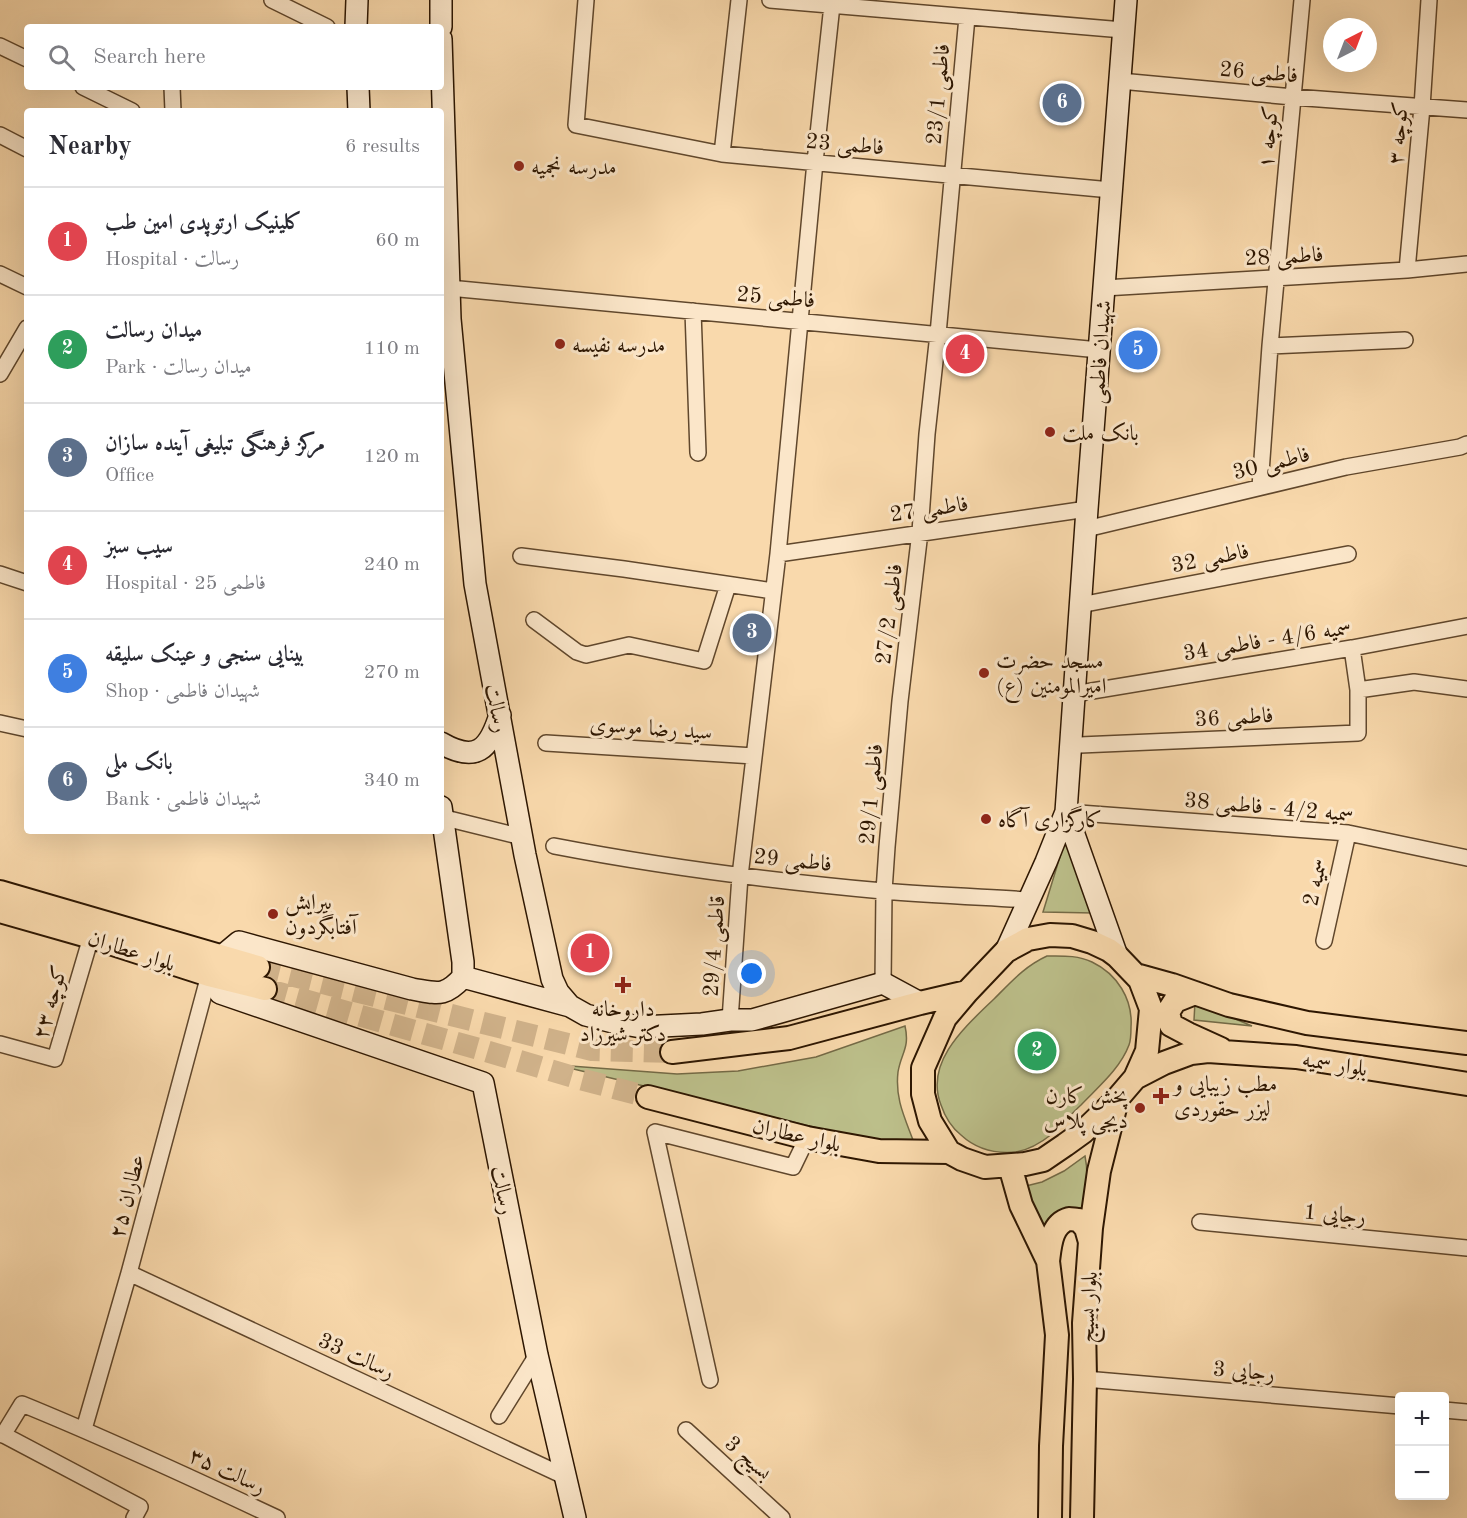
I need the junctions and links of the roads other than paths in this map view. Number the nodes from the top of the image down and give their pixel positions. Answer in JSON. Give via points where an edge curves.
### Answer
{"nodes":[{"id":1,"x":272,"y":0,"type":"edge"},
{"id":2,"x":357,"y":0,"type":"edge"},
{"id":3,"x":441,"y":0,"type":"edge"},
{"id":4,"x":586,"y":0,"type":"edge"},
{"id":5,"x":738,"y":0,"type":"edge"},
{"id":6,"x":770,"y":0,"type":"edge"},
{"id":7,"x":1125,"y":0,"type":"edge"},
{"id":8,"x":1302,"y":0,"type":"edge"},
{"id":9,"x":1429,"y":0,"type":"edge"},
{"id":10,"x":832,"y":5,"type":"junction"},
{"id":11,"x":966,"y":17,"type":"junction"},
{"id":12,"x":321,"y":24,"type":"edge"},
{"id":13,"x":356,"y":24,"type":"edge"},
{"id":14,"x":441,"y":24,"type":"edge"},
{"id":15,"x":1123,"y":30,"type":"junction"},
{"id":16,"x":0,"y":46,"type":"edge"},
{"id":17,"x":24,"y":58,"type":"edge"},
{"id":18,"x":1119,"y":81,"type":"junction"},
{"id":19,"x":89,"y":90,"type":"edge"},
{"id":20,"x":172,"y":90,"type":"edge"},
{"id":21,"x":358,"y":90,"type":"edge"},
{"id":22,"x":443,"y":90,"type":"edge"},
{"id":23,"x":1293,"y":97,"type":"junction"},
{"id":24,"x":1422,"y":107,"type":"junction"},
{"id":25,"x":126,"y":108,"type":"edge"},
{"id":26,"x":173,"y":108,"type":"edge"},
{"id":27,"x":359,"y":108,"type":"edge"},
{"id":28,"x":443,"y":108,"type":"edge"},
{"id":29,"x":1467,"y":110,"type":"edge"},
{"id":30,"x":444,"y":132,"type":"edge"},
{"id":31,"x":0,"y":135,"type":"edge"},
{"id":32,"x":24,"y":147,"type":"edge"},
{"id":33,"x":722,"y":154,"type":"junction"},
{"id":34,"x":814,"y":162,"type":"junction"},
{"id":35,"x":951,"y":175,"type":"junction"},
{"id":36,"x":1111,"y":190,"type":"junction"},
{"id":37,"x":1467,"y":264,"type":"edge"},
{"id":38,"x":1407,"y":270,"type":"junction"},
{"id":39,"x":0,"y":274,"type":"edge"},
{"id":40,"x":1276,"y":278,"type":"junction"},
{"id":41,"x":24,"y":286,"type":"edge"},
{"id":42,"x":449,"y":288,"type":"junction"},
{"id":43,"x":1104,"y":288,"type":"junction"},
{"id":44,"x":693,"y":311,"type":"junction"},
{"id":45,"x":799,"y":321,"type":"junction"},
{"id":46,"x":24,"y":333,"type":"edge"},
{"id":47,"x":938,"y":334,"type":"junction"},
{"id":48,"x":1405,"y":340,"type":"dead end"},
{"id":49,"x":1270,"y":346,"type":"junction"},
{"id":50,"x":1099,"y":350,"type":"junction"},
{"id":51,"x":0,"y":374,"type":"edge"},
{"id":52,"x":1467,"y":444,"type":"edge"},
{"id":53,"x":698,"y":453,"type":"dead end"},
{"id":54,"x":1260,"y":487,"type":"junction"},
{"id":55,"x":1086,"y":519,"type":"junction"},
{"id":56,"x":920,"y":532,"type":"junction"},
{"id":57,"x":778,"y":554,"type":"junction"},
{"id":58,"x":1348,"y":554,"type":"dead end"},
{"id":59,"x":521,"y":556,"type":"dead end"},
{"id":60,"x":0,"y":574,"type":"edge"},
{"id":61,"x":24,"y":582,"type":"edge"},
{"id":62,"x":728,"y":585,"type":"junction"},
{"id":63,"x":773,"y":591,"type":"junction"},
{"id":64,"x":1080,"y":605,"type":"junction"},
{"id":65,"x":534,"y":620,"type":"dead end"},
{"id":66,"x":1467,"y":626,"type":"edge"},
{"id":67,"x":1352,"y":648,"type":"junction"},
{"id":68,"x":1467,"y":689,"type":"edge"},
{"id":69,"x":1358,"y":690,"type":"junction"},
{"id":70,"x":1074,"y":691,"type":"junction"},
{"id":71,"x":900,"y":701,"type":"joint"},
{"id":72,"x":500,"y":715,"type":"junction"},
{"id":73,"x":0,"y":723,"type":"edge"},
{"id":74,"x":24,"y":728,"type":"edge"},
{"id":75,"x":546,"y":743,"type":"dead end"},
{"id":76,"x":1070,"y":744,"type":"junction"},
{"id":77,"x":444,"y":745,"type":"edge"},
{"id":78,"x":754,"y":756,"type":"junction"},
{"id":79,"x":1066,"y":812,"type":"junction"},
{"id":80,"x":444,"y":815,"type":"edge"},
{"id":81,"x":444,"y":827,"type":"edge"},
{"id":82,"x":1348,"y":833,"type":"junction"},
{"id":83,"x":522,"y":837,"type":"junction"},
{"id":84,"x":554,"y":846,"type":"dead end"},
{"id":85,"x":1467,"y":858,"type":"edge"},
{"id":86,"x":740,"y":876,"type":"junction"},
{"id":87,"x":884,"y":891,"type":"junction"},
{"id":88,"x":0,"y":892,"type":"edge"},
{"id":89,"x":1029,"y":900,"type":"junction"},
{"id":90,"x":0,"y":911,"type":"edge"},
{"id":91,"x":91,"y":937,"type":"junction"},
{"id":92,"x":1324,"y":941,"type":"dead end"},
{"id":93,"x":1006,"y":951,"type":"junction"},
{"id":94,"x":1117,"y":956,"type":"junction"},
{"id":95,"x":215,"y":966,"type":"junction"},
{"id":96,"x":258,"y":967,"type":"tunnel mouth"},
{"id":97,"x":1136,"y":975,"type":"junction"},
{"id":98,"x":463,"y":977,"type":"junction"},
{"id":99,"x":883,"y":982,"type":"junction"},
{"id":100,"x":265,"y":989,"type":"tunnel mouth"},
{"id":101,"x":967,"y":992,"type":"junction"},
{"id":102,"x":1195,"y":993,"type":"junction"},
{"id":103,"x":920,"y":1003,"type":"junction"},
{"id":104,"x":570,"y":1006,"type":"junction"},
{"id":105,"x":730,"y":1020,"type":"junction"},
{"id":106,"x":1467,"y":1043,"type":"edge"},
{"id":107,"x":0,"y":1044,"type":"edge"},
{"id":108,"x":1226,"y":1051,"type":"junction"},
{"id":109,"x":672,"y":1052,"type":"tunnel mouth"},
{"id":110,"x":1135,"y":1078,"type":"junction"},
{"id":111,"x":1467,"y":1084,"type":"edge"},
{"id":112,"x":648,"y":1097,"type":"tunnel mouth"},
{"id":113,"x":1118,"y":1099,"type":"junction"},
{"id":114,"x":807,"y":1138,"type":"junction"},
{"id":115,"x":949,"y":1152,"type":"junction"},
{"id":116,"x":1010,"y":1166,"type":"junction"},
{"id":117,"x":1200,"y":1222,"type":"dead end"},
{"id":118,"x":1090,"y":1242,"type":"junction"},
{"id":119,"x":1467,"y":1248,"type":"edge"},
{"id":120,"x":1048,"y":1261,"type":"junction"},
{"id":121,"x":129,"y":1273,"type":"junction"},
{"id":122,"x":537,"y":1355,"type":"junction"},
{"id":123,"x":1085,"y":1378,"type":"junction"},
{"id":124,"x":710,"y":1380,"type":"dead end"},
{"id":125,"x":1395,"y":1406,"type":"edge"},
{"id":126,"x":1449,"y":1410,"type":"edge"},
{"id":127,"x":1467,"y":1412,"type":"edge"},
{"id":128,"x":499,"y":1416,"type":"dead end"},
{"id":129,"x":84,"y":1429,"type":"junction"},
{"id":130,"x":686,"y":1430,"type":"dead end"},
{"id":131,"x":2,"y":1434,"type":"edge"},
{"id":132,"x":566,"y":1477,"type":"junction"},
{"id":133,"x":137,"y":1512,"type":"edge"},
{"id":134,"x":277,"y":1518,"type":"edge"},
{"id":135,"x":574,"y":1518,"type":"edge"},
{"id":136,"x":782,"y":1518,"type":"edge"},
{"id":137,"x":1050,"y":1518,"type":"edge"},
{"id":138,"x":1082,"y":1518,"type":"edge"}],
"edges":[{"from":1,"to":12,"type":"street"},
{"from":2,"to":13,"type":"street"},
{"from":3,"to":14,"type":"street"},
{"from":4,"to":33,"type":"street","name":"فاطمی 23","via":[[576,125]]},
{"from":5,"to":33,"type":"street"},
{"from":6,"to":10,"type":"street"},
{"from":7,"to":15,"type":"street","name":"شهیدان فاطمی"},
{"from":8,"to":23,"type":"street","name":"کوچه ۱"},
{"from":9,"to":24,"type":"street","name":"کوچه ۳"},
{"from":10,"to":11,"type":"street"},
{"from":10,"to":34,"type":"street","name":"قاطمی 29/4"},
{"from":11,"to":15,"type":"street"},
{"from":11,"to":35,"type":"street","name":"فاطمی 23/1"},
{"from":15,"to":18,"type":"street","name":"شهیدان فاطمی"},
{"from":16,"to":17,"type":"street"},
{"from":18,"to":23,"type":"street","name":"فاطمی 26"},
{"from":18,"to":36,"type":"street","name":"شهیدان فاطمی"},
{"from":19,"to":25,"type":"street"},
{"from":20,"to":26,"type":"street"},
{"from":21,"to":27,"type":"street"},
{"from":22,"to":28,"type":"street","name":"رسالت"},
{"from":23,"to":24,"type":"street","name":"فاطمی 26"},
{"from":23,"to":40,"type":"street","name":"کوچه ۱"},
{"from":24,"to":29,"type":"street","name":"فاطمی 26"},
{"from":24,"to":38,"type":"street","name":"کوچه ۳"},
{"from":30,"to":42,"type":"street","name":"رسالت"},
{"from":31,"to":32,"type":"street"},
{"from":33,"to":34,"type":"street","name":"فاطمی 23"},
{"from":34,"to":35,"type":"street","name":"فاطمی 23"},
{"from":34,"to":45,"type":"street","name":"قاطمی 29/4"},
{"from":35,"to":36,"type":"street","name":"فاطمی 23"},
{"from":35,"to":47,"type":"street","name":"فاطمی 23/1"},
{"from":36,"to":43,"type":"street","name":"شهیدان فاطمی"},
{"from":37,"to":38,"type":"street","name":"فاطمی 28"},
{"from":38,"to":40,"type":"street","name":"فاطمی 28"},
{"from":39,"to":41,"type":"street"},
{"from":40,"to":43,"type":"street","name":"فاطمی 28"},
{"from":40,"to":49,"type":"street","name":"کوچه ۱"},
{"from":42,"to":44,"type":"street","name":"فاطمی 25"},
{"from":42,"to":72,"type":"street","name":"رسالت","via":[[475,584]]},
{"from":43,"to":50,"type":"street","name":"شهیدان فاطمی"},
{"from":44,"to":45,"type":"street","name":"فاطمی 25"},
{"from":44,"to":53,"type":"street"},
{"from":45,"to":47,"type":"street","name":"فاطمی 25"},
{"from":45,"to":57,"type":"street","name":"قاطمی 29/4"},
{"from":46,"to":51,"type":"street"},
{"from":47,"to":50,"type":"street","name":"فاطمی 25"},
{"from":47,"to":56,"type":"street","name":"فاطمی 27/2"},
{"from":48,"to":49,"type":"street"},
{"from":49,"to":54,"type":"street","name":"کوچه ۱"},
{"from":50,"to":55,"type":"street","name":"شهیدان فاطمی"},
{"from":52,"to":54,"type":"street","name":"فاطمی 30","via":[[1346,466]]},
{"from":54,"to":55,"type":"street","name":"فاطمی 30"},
{"from":55,"to":56,"type":"street","name":"فاطمی 27"},
{"from":55,"to":64,"type":"street","name":"شهیدان فاطمی"},
{"from":56,"to":57,"type":"street","name":"فاطمی 27"},
{"from":56,"to":71,"type":"street","name":"فاطمی 27/2"},
{"from":57,"to":63,"type":"street","name":"قاطمی 29/4"},
{"from":58,"to":64,"type":"street","name":"فاطمی 32"},
{"from":59,"to":62,"type":"street"},
{"from":60,"to":61,"type":"street"},
{"from":62,"to":63,"type":"street"},
{"from":62,"to":65,"type":"street","via":[[704,661],[629,645],[586,654],[577,652]]},
{"from":63,"to":78,"type":"street","name":"قاطمی 29/4"},
{"from":64,"to":70,"type":"street","name":"شهیدان فاطمی"},
{"from":66,"to":67,"type":"street","name":"سمیه 4/6 - فاطمی 34"},
{"from":67,"to":69,"type":"street"},
{"from":67,"to":70,"type":"street","name":"سمیه 4/6 - فاطمی 34"},
{"from":68,"to":69,"type":"street","via":[[1414,682]]},
{"from":69,"to":76,"type":"street","name":"فاطمی 36","via":[[1358,733]]},
{"from":70,"to":76,"type":"street","name":"شهیدان فاطمی"},
{"from":71,"to":87,"type":"street","name":"فاطمی 29/1"},
{"from":72,"to":77,"type":"street","via":[[484,747],[468,753]]},
{"from":72,"to":83,"type":"street","name":"رسالت"},
{"from":73,"to":74,"type":"street"},
{"from":75,"to":78,"type":"street","name":"سید رضا موسوی"},
{"from":76,"to":79,"type":"street","name":"شهیدان فاطمی"},
{"from":78,"to":86,"type":"street","name":"قاطمی 29/4"},
{"from":79,"to":82,"type":"street","name":"سمیه 4/2 - فاطمی 38"},
{"from":79,"to":89,"type":"street"},
{"from":79,"to":94,"type":"street"},
{"from":80,"to":83,"type":"street"},
{"from":81,"to":98,"type":"street"},
{"from":82,"to":85,"type":"street","name":"سمیه 4/2 - فاطمی 38"},
{"from":82,"to":92,"type":"street","name":"سمیه 2"},
{"from":83,"to":104,"type":"street","name":"رسالت","via":[[552,979]]},
{"from":84,"to":86,"type":"street","name":"فاطمی 29"},
{"from":86,"to":87,"type":"street","name":"فاطمی 29"},
{"from":86,"to":105,"type":"street","name":"قاطمی 29/4"},
{"from":87,"to":89,"type":"street","name":"فاطمی 29"},
{"from":87,"to":99,"type":"street","name":"فاطمی 29/1"},
{"from":88,"to":95,"type":"main road","name":"بلوار عطاران"},
{"from":89,"to":93,"type":"street"},
{"from":90,"to":91,"type":"main road","name":"بلوار عطاران"},
{"from":91,"to":95,"type":"main road","name":"بلوار عطاران"},
{"from":91,"to":107,"type":"street","name":"کوچه ۲۳","via":[[55,1059]]},
{"from":93,"to":94,"type":"main road","via":[[1028,939],[1050,934],[1092,942]]},
{"from":93,"to":101,"type":"main road"},
{"from":94,"to":97,"type":"main road"},
{"from":95,"to":96,"type":"main road","name":"بلوار عطاران"},
{"from":95,"to":98,"type":"street","via":[[239,942],[412,989],[441,993],[453,988]]},
{"from":95,"to":100,"type":"main road","name":"بلوار عطاران"},
{"from":95,"to":121,"type":"street","name":"عطاران ۲۵"},
{"from":95,"to":122,"type":"street","name":"رسالت","via":[[220,993],[483,1083]]},
{"from":97,"to":102,"type":"main road","name":"بلوار سمیه"},
{"from":97,"to":110,"type":"main road","via":[[1151,1009],[1147,1051]]},
{"from":98,"to":104,"type":"street"},
{"from":99,"to":103,"type":"street"},
{"from":99,"to":105,"type":"street","via":[[752,1020]]},
{"from":101,"to":103,"type":"main road"},
{"from":101,"to":115,"type":"main road","via":[[945,1018],[923,1068],[923,1094],[930,1121]]},
{"from":102,"to":106,"type":"main road","name":"بلوار سمیه","via":[[1307,1023]]},
{"from":102,"to":108,"type":"main road","via":[[1175,1001],[1168,1012],[1171,1025]]},
{"from":103,"to":109,"type":"main road","via":[[789,1038]]},
{"from":104,"to":105,"type":"street","via":[[586,1015],[641,1027]]},
{"from":108,"to":110,"type":"main road","name":"بلوار سمیه","via":[[1191,1053]]},
{"from":108,"to":111,"type":"main road","name":"بلوار سمیه","via":[[1296,1057]]},
{"from":110,"to":113,"type":"main road"},
{"from":112,"to":114,"type":"main road","name":"بلوار عطاران"},
{"from":113,"to":116,"type":"main road","via":[[1083,1132],[1043,1160]]},
{"from":113,"to":118,"type":"main road","name":"بلوار بسیج","via":[[1099,1171]]},
{"from":114,"to":115,"type":"main road","name":"بلوار عطاران","via":[[879,1151]]},
{"from":114,"to":124,"type":"street","via":[[793,1167],[655,1132]]},
{"from":115,"to":116,"type":"main road","via":[[985,1167]]},
{"from":116,"to":120,"type":"main road","name":"بلوار بسیج","via":[[1021,1205]]},
{"from":117,"to":119,"type":"street","name":"رجایی 1"},
{"from":118,"to":120,"type":"main road","via":[[1079,1220],[1068,1219],[1051,1238]]},
{"from":118,"to":123,"type":"main road","name":"بلوار بسیج","via":[[1084,1323]]},
{"from":120,"to":137,"type":"main road","name":"بلوار بسیج","via":[[1057,1335]]},
{"from":121,"to":129,"type":"street","name":"عطاران ۲۵"},
{"from":121,"to":132,"type":"street","name":"رسالت 33"},
{"from":122,"to":128,"type":"street"},
{"from":122,"to":132,"type":"street","name":"رسالت"},
{"from":123,"to":125,"type":"street","name":"رجایی 3"},
{"from":123,"to":138,"type":"main road","name":"بلوار بسیج"},
{"from":126,"to":127,"type":"street"},
{"from":129,"to":131,"type":"street","name":"رسالت ۳۵","via":[[22,1404]]},
{"from":129,"to":134,"type":"street","name":"رسالت ۳۵"},
{"from":130,"to":136,"type":"street","name":"بسیج 3"},
{"from":131,"to":133,"type":"street"},
{"from":132,"to":135,"type":"street","name":"رسالت"}]}
